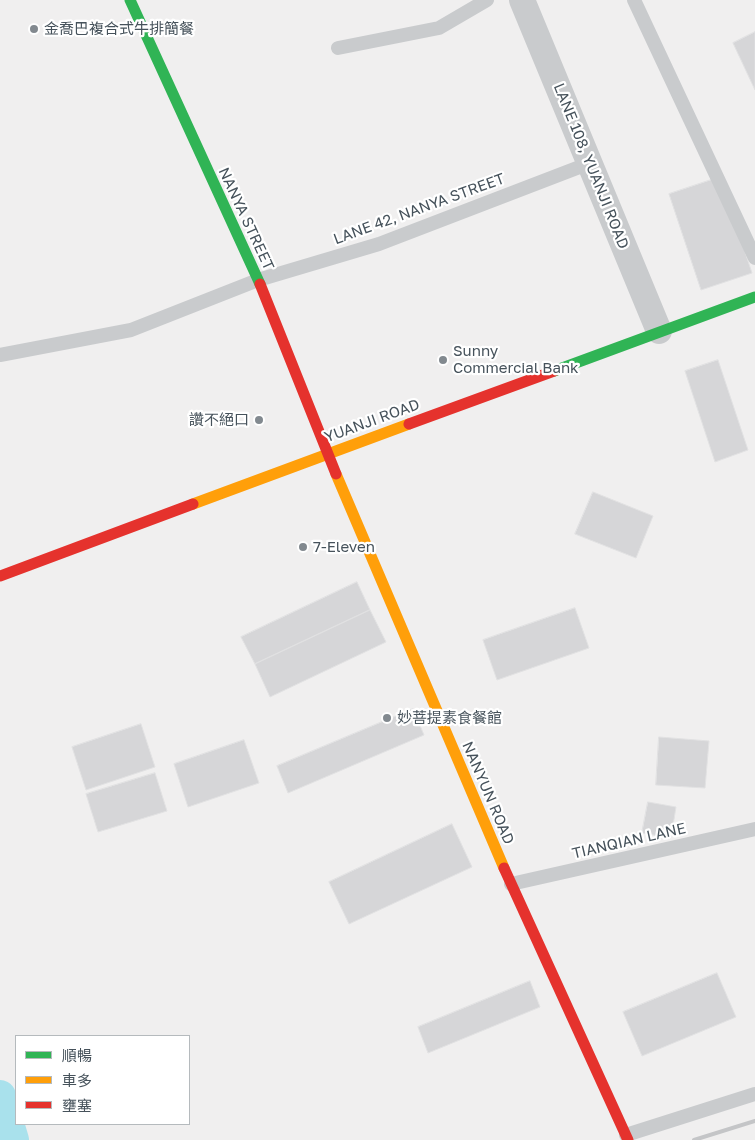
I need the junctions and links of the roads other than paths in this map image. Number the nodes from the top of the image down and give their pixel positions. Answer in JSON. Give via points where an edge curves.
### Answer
{"nodes":[{"id":1,"x":130,"y":0,"type":"edge"},
{"id":2,"x":487,"y":0,"type":"edge"},
{"id":3,"x":522,"y":0,"type":"edge"},
{"id":4,"x":634,"y":0,"type":"edge"},
{"id":5,"x":338,"y":48,"type":"dead end"},
{"id":6,"x":590,"y":163,"type":"junction"},
{"id":7,"x":755,"y":258,"type":"edge"},
{"id":8,"x":258,"y":280,"type":"junction"},
{"id":9,"x":755,"y":297,"type":"edge"},
{"id":10,"x":659,"y":331,"type":"junction"},
{"id":11,"x":0,"y":355,"type":"edge"},
{"id":12,"x":327,"y":454,"type":"junction"},
{"id":13,"x":0,"y":576,"type":"edge"},
{"id":14,"x":755,"y":829,"type":"edge"},
{"id":15,"x":511,"y":884,"type":"junction"},
{"id":16,"x":755,"y":1094,"type":"edge"},
{"id":17,"x":627,"y":1137,"type":"edge"}],
"edges":[{"from":1,"to":8,"type":"street","name":"NANYA STREET"},
{"from":2,"to":5,"type":"lane","via":[[439,28]]},
{"from":3,"to":6,"type":"street","name":"LANE 108, YUANJI ROAD"},
{"from":4,"to":7,"type":"lane"},
{"from":6,"to":8,"type":"lane","name":"LANE 42, NANYA STREET","via":[[379,244]]},
{"from":6,"to":10,"type":"street","name":"LANE 108, YUANJI ROAD"},
{"from":8,"to":11,"type":"lane","name":"LANE 42, NANYA STREET","via":[[131,330]]},
{"from":8,"to":12,"type":"street","name":"NANYA STREET"},
{"from":9,"to":10,"type":"street","name":"YUANJI ROAD"},
{"from":10,"to":12,"type":"street","name":"YUANJI ROAD"},
{"from":12,"to":13,"type":"street","name":"YUANJI ROAD"},
{"from":12,"to":15,"type":"street","name":"NANYUN ROAD"},
{"from":14,"to":15,"type":"lane","name":"TIANQIAN LANE"},
{"from":15,"to":17,"type":"street","name":"NANYUN ROAD"},
{"from":16,"to":17,"type":"lane"}]}
